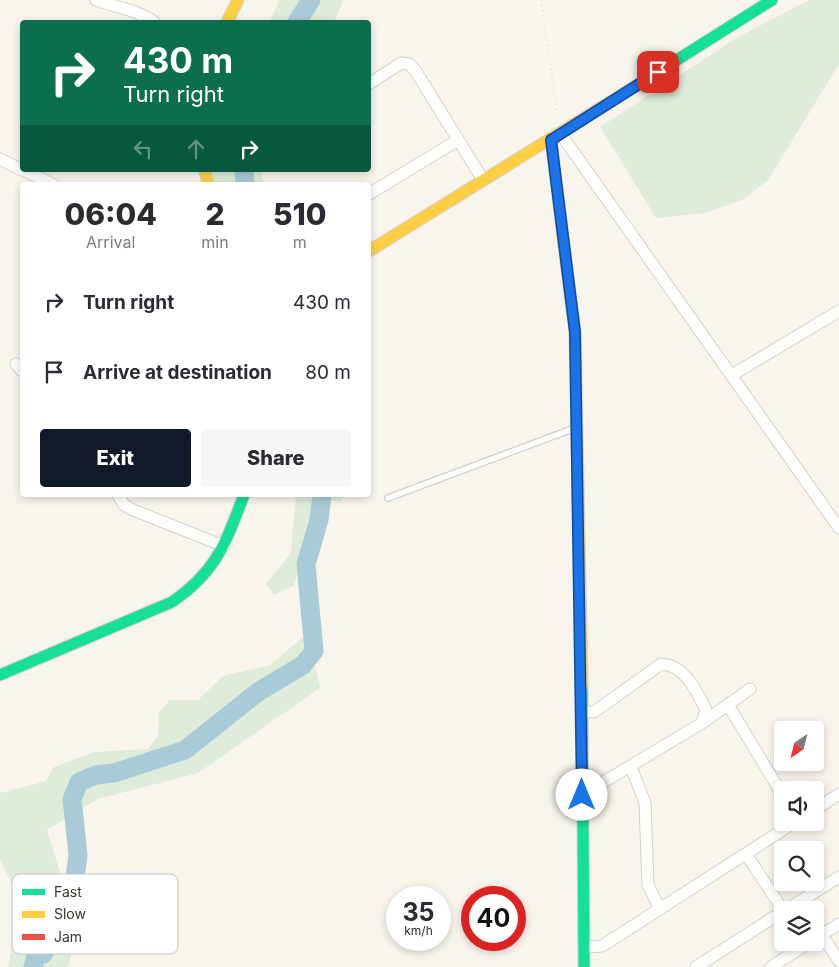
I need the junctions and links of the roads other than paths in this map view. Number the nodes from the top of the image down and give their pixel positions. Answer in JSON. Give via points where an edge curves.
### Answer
{"nodes":[{"id":1,"x":96,"y":0,"type":"edge"},
{"id":2,"x":238,"y":0,"type":"edge"},
{"id":3,"x":772,"y":0,"type":"edge"},
{"id":4,"x":150,"y":20,"type":"edge"},
{"id":5,"x":228,"y":20,"type":"edge"},
{"id":6,"x":371,"y":83,"type":"edge"},
{"id":7,"x":556,"y":136,"type":"junction"},
{"id":8,"x":458,"y":140,"type":"junction"},
{"id":9,"x":0,"y":159,"type":"edge"},
{"id":10,"x":20,"y":169,"type":"edge"},
{"id":11,"x":27,"y":172,"type":"edge"},
{"id":12,"x":483,"y":180,"type":"junction"},
{"id":13,"x":48,"y":182,"type":"edge"},
{"id":14,"x":371,"y":193,"type":"edge"},
{"id":15,"x":371,"y":250,"type":"edge"},
{"id":16,"x":839,"y":311,"type":"edge"},
{"id":17,"x":732,"y":375,"type":"junction"},
{"id":18,"x":577,"y":427,"type":"junction"},
{"id":19,"x":119,"y":497,"type":"edge"},
{"id":20,"x":243,"y":497,"type":"edge"},
{"id":21,"x":388,"y":498,"type":"dead end"},
{"id":22,"x":839,"y":528,"type":"edge"},
{"id":23,"x":224,"y":546,"type":"junction"},
{"id":24,"x":0,"y":675,"type":"edge"},
{"id":25,"x":750,"y":689,"type":"dead end"},
{"id":26,"x":728,"y":705,"type":"junction"},
{"id":27,"x":582,"y":712,"type":"junction"},
{"id":28,"x":702,"y":723,"type":"junction"},
{"id":29,"x":631,"y":767,"type":"junction"},
{"id":30,"x":774,"y":781,"type":"edge"},
{"id":31,"x":839,"y":794,"type":"edge"},
{"id":32,"x":582,"y":795,"type":"junction"},
{"id":33,"x":824,"y":804,"type":"edge"},
{"id":34,"x":781,"y":831,"type":"edge"},
{"id":35,"x":746,"y":854,"type":"junction"},
{"id":36,"x":839,"y":877,"type":"edge"},
{"id":37,"x":777,"y":901,"type":"edge"},
{"id":38,"x":800,"y":901,"type":"edge"},
{"id":39,"x":660,"y":909,"type":"junction"},
{"id":40,"x":774,"y":917,"type":"edge"},
{"id":41,"x":839,"y":924,"type":"edge"},
{"id":42,"x":824,"y":934,"type":"edge"},
{"id":43,"x":824,"y":943,"type":"edge"},
{"id":44,"x":584,"y":947,"type":"junction"},
{"id":45,"x":796,"y":951,"type":"edge"},
{"id":46,"x":839,"y":961,"type":"edge"},
{"id":47,"x":584,"y":967,"type":"edge"},
{"id":48,"x":696,"y":967,"type":"edge"},
{"id":49,"x":771,"y":967,"type":"edge"}],
"edges":[{"from":1,"to":4,"type":"street"},
{"from":2,"to":5,"type":"street"},
{"from":3,"to":7,"type":"street"},
{"from":6,"to":8,"type":"street","via":[[401,63],[409,64]]},
{"from":7,"to":12,"type":"street"},
{"from":7,"to":17,"type":"street"},
{"from":7,"to":18,"type":"street","via":[[575,332]]},
{"from":8,"to":12,"type":"street"},
{"from":8,"to":14,"type":"street"},
{"from":9,"to":10,"type":"street"},
{"from":11,"to":13,"type":"street"},
{"from":12,"to":15,"type":"street"},
{"from":16,"to":17,"type":"street"},
{"from":17,"to":22,"type":"street"},
{"from":18,"to":21,"type":"lane"},
{"from":18,"to":27,"type":"street"},
{"from":19,"to":23,"type":"street","via":[[133,510]]},
{"from":20,"to":23,"type":"street"},
{"from":23,"to":24,"type":"street","via":[[208,573],[172,602]]},
{"from":25,"to":26,"type":"street"},
{"from":26,"to":28,"type":"street"},
{"from":26,"to":30,"type":"street"},
{"from":27,"to":28,"type":"street","via":[[594,712],[661,664],[670,664],[683,672],[697,692],[706,710]]},
{"from":27,"to":32,"type":"street"},
{"from":28,"to":29,"type":"street"},
{"from":29,"to":32,"type":"street"},
{"from":29,"to":39,"type":"street","via":[[645,803],[648,886]]},
{"from":31,"to":33,"type":"street"},
{"from":32,"to":44,"type":"street"},
{"from":34,"to":35,"type":"street"},
{"from":35,"to":37,"type":"street"},
{"from":35,"to":39,"type":"street"},
{"from":36,"to":38,"type":"street"},
{"from":39,"to":44,"type":"street","via":[[602,946]]},
{"from":40,"to":48,"type":"street"},
{"from":41,"to":42,"type":"street"},
{"from":43,"to":46,"type":"street"},
{"from":44,"to":47,"type":"street"},
{"from":45,"to":49,"type":"street"}]}
